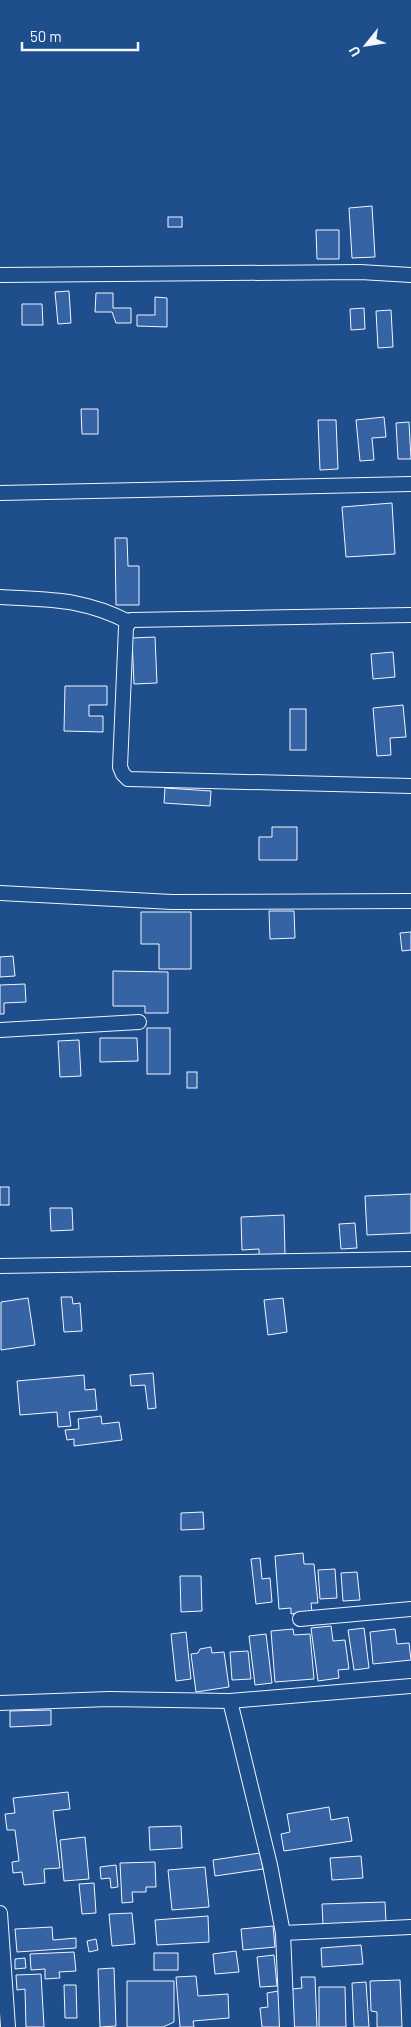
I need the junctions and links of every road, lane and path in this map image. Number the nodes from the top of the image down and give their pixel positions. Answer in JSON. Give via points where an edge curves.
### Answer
{"nodes":[{"id":1,"x":411,"y":275,"type":"edge"},
{"id":2,"x":0,"y":276,"type":"edge"},
{"id":3,"x":411,"y":484,"type":"edge"},
{"id":4,"x":0,"y":492,"type":"edge"},
{"id":5,"x":0,"y":597,"type":"edge"},
{"id":6,"x":411,"y":615,"type":"edge"},
{"id":7,"x":129,"y":622,"type":"junction"},
{"id":8,"x":411,"y":786,"type":"edge"},
{"id":9,"x":0,"y":892,"type":"edge"},
{"id":10,"x":411,"y":901,"type":"edge"},
{"id":11,"x":139,"y":1022,"type":"dead end"},
{"id":12,"x":0,"y":1030,"type":"edge"},
{"id":13,"x":411,"y":1259,"type":"edge"},
{"id":14,"x":0,"y":1266,"type":"edge"},
{"id":15,"x":411,"y":1609,"type":"edge"},
{"id":16,"x":300,"y":1620,"type":"dead end"},
{"id":17,"x":411,"y":1686,"type":"edge"},
{"id":18,"x":230,"y":1701,"type":"junction"},
{"id":19,"x":0,"y":1703,"type":"edge"},
{"id":20,"x":0,"y":1914,"type":"edge"},
{"id":21,"x":411,"y":1927,"type":"edge"},
{"id":22,"x":283,"y":1933,"type":"junction"},
{"id":23,"x":8,"y":2027,"type":"edge"},
{"id":24,"x":287,"y":2027,"type":"edge"}],
"edges":[{"from":1,"to":2,"type":"street","via":[[360,272]]},
{"from":3,"to":4,"type":"street"},
{"from":5,"to":7,"type":"street","via":[[77,602],[99,607]]},
{"from":6,"to":7,"type":"street"},
{"from":7,"to":8,"type":"street","via":[[126,627],[120,767],[128,779]]},
{"from":9,"to":10,"type":"street","via":[[172,902]]},
{"from":11,"to":12,"type":"street"},
{"from":13,"to":14,"type":"street"},
{"from":15,"to":16,"type":"street"},
{"from":17,"to":18,"type":"street"},
{"from":18,"to":19,"type":"street","via":[[109,1699]]},
{"from":18,"to":22,"type":"street","via":[[268,1856]]},
{"from":20,"to":23,"type":"street"},
{"from":21,"to":22,"type":"street"},
{"from":22,"to":24,"type":"street"}]}
